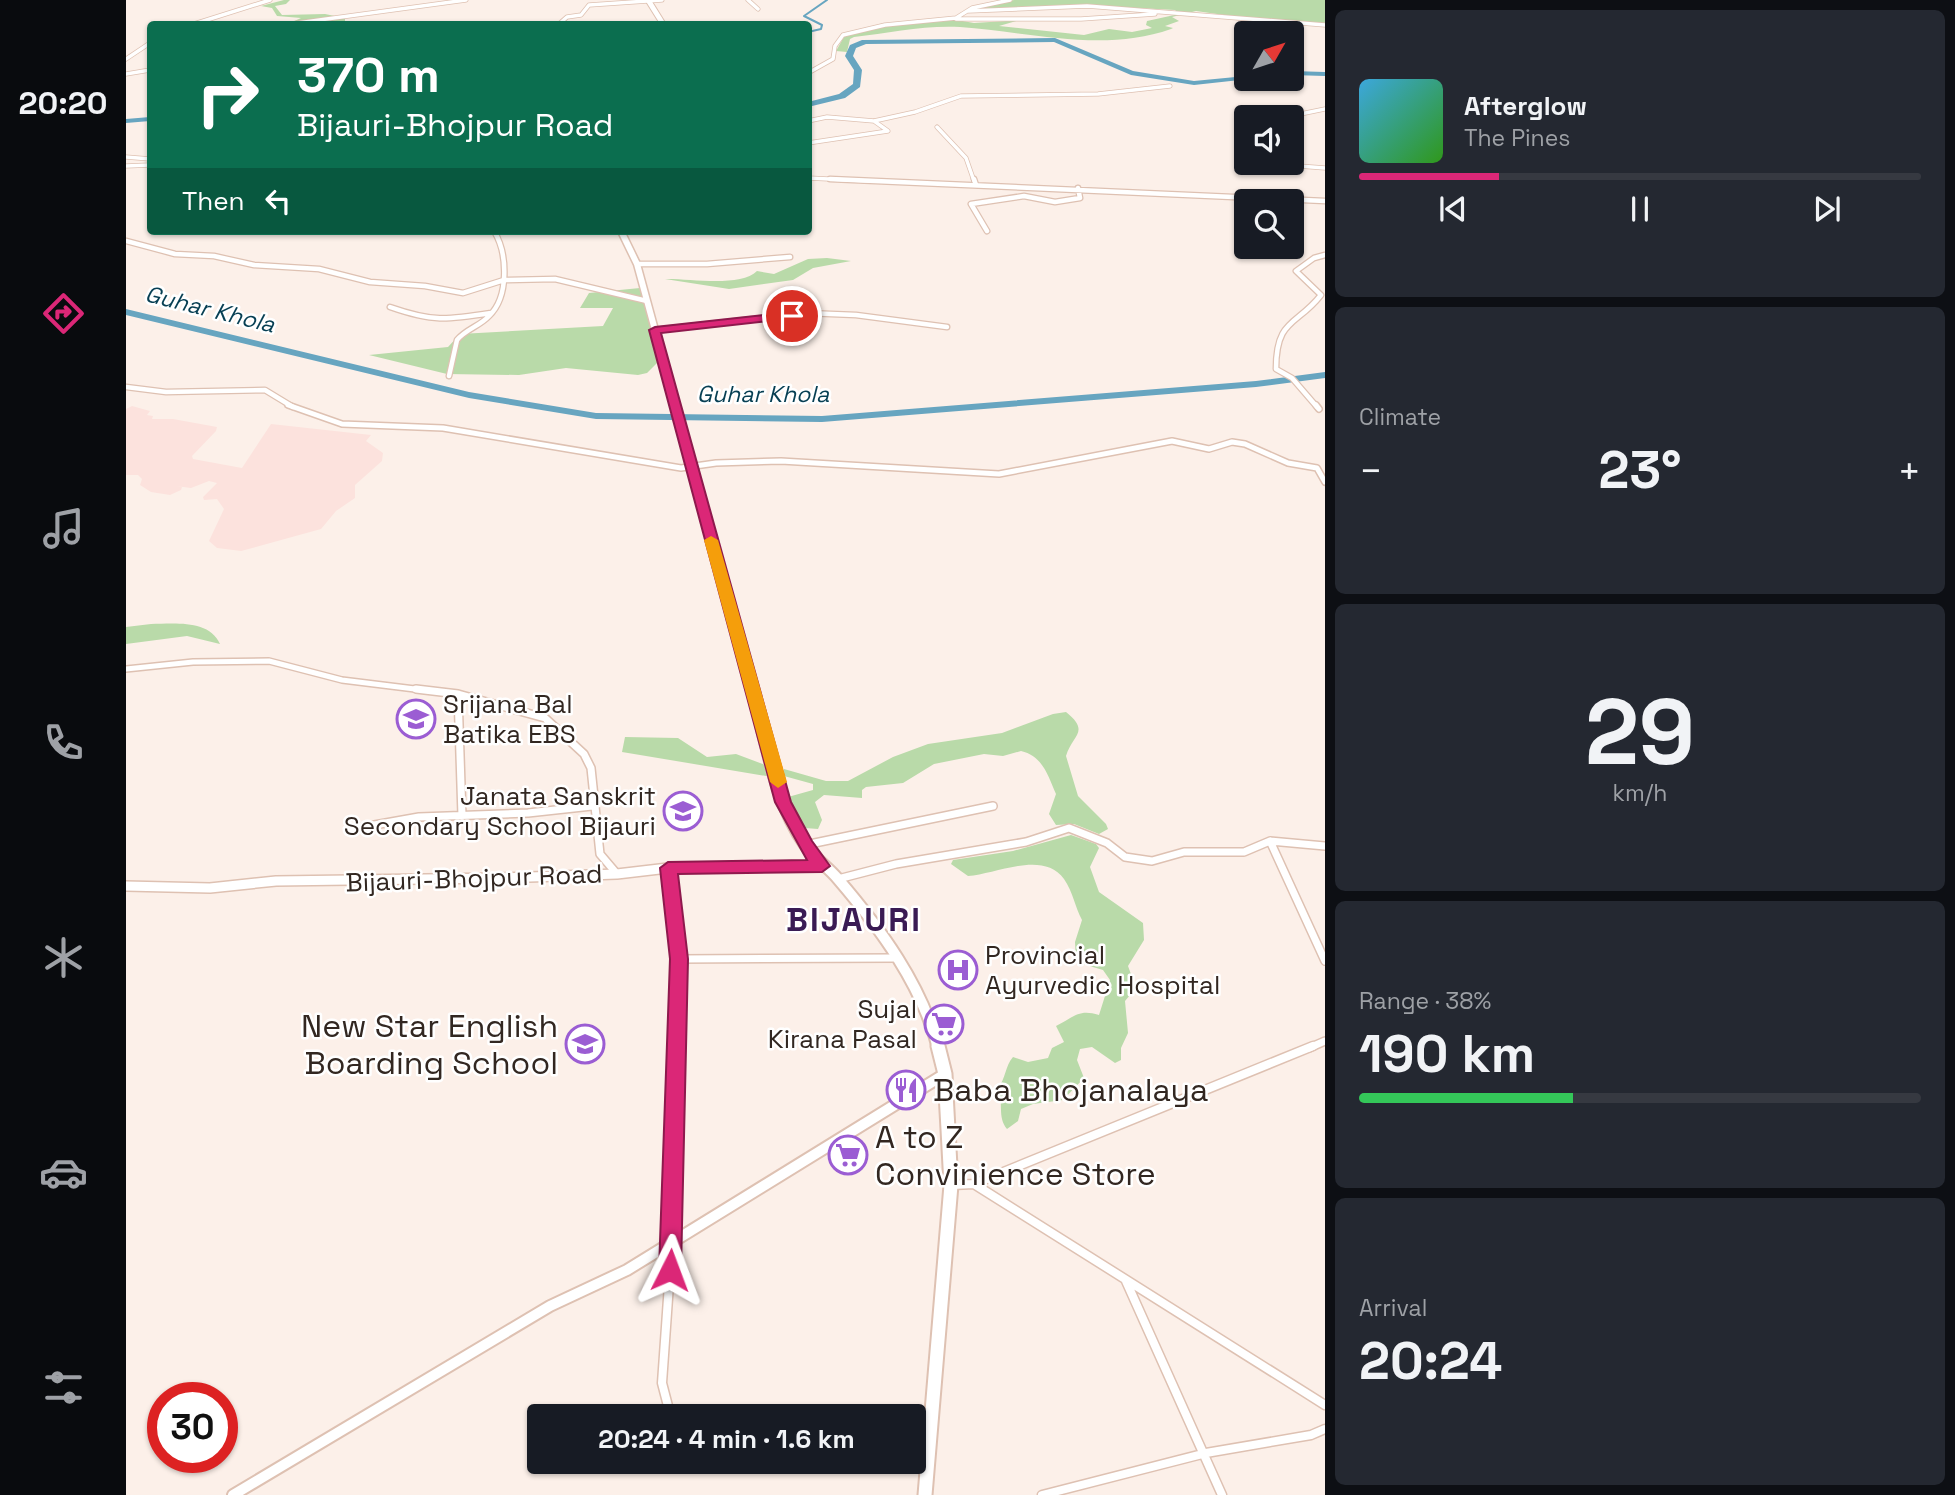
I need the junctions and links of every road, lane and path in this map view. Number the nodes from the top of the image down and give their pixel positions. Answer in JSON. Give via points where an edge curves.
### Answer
{"nodes":[{"id":1,"x":270,"y":0,"type":"edge"},
{"id":2,"x":467,"y":0,"type":"edge"},
{"id":3,"x":662,"y":0,"type":"edge"},
{"id":4,"x":748,"y":0,"type":"edge"},
{"id":5,"x":1010,"y":0,"type":"edge"},
{"id":6,"x":649,"y":1,"type":"edge"},
{"id":7,"x":758,"y":9,"type":"dead end"},
{"id":8,"x":1168,"y":10,"type":"junction"},
{"id":9,"x":968,"y":11,"type":"junction"},
{"id":10,"x":951,"y":18,"type":"junction"},
{"id":11,"x":204,"y":21,"type":"edge"},
{"id":12,"x":312,"y":21,"type":"edge"},
{"id":13,"x":562,"y":21,"type":"edge"},
{"id":14,"x":661,"y":21,"type":"edge"},
{"id":15,"x":1325,"y":25,"type":"edge"},
{"id":16,"x":147,"y":45,"type":"edge"},
{"id":17,"x":128,"y":57,"type":"edge"},
{"id":18,"x":147,"y":70,"type":"edge"},
{"id":19,"x":812,"y":71,"type":"edge"},
{"id":20,"x":126,"y":74,"type":"edge"},
{"id":21,"x":1170,"y":86,"type":"dead end"},
{"id":22,"x":1325,"y":109,"type":"edge"},
{"id":23,"x":1304,"y":113,"type":"edge"},
{"id":24,"x":812,"y":120,"type":"edge"},
{"id":25,"x":874,"y":121,"type":"junction"},
{"id":26,"x":937,"y":127,"type":"dead end"},
{"id":27,"x":812,"y":142,"type":"edge"},
{"id":28,"x":126,"y":157,"type":"edge"},
{"id":29,"x":147,"y":159,"type":"edge"},
{"id":30,"x":147,"y":165,"type":"edge"},
{"id":31,"x":126,"y":166,"type":"edge"},
{"id":32,"x":1304,"y":166,"type":"edge"},
{"id":33,"x":1325,"y":168,"type":"edge"},
{"id":34,"x":812,"y":178,"type":"edge"},
{"id":35,"x":976,"y":185,"type":"junction"},
{"id":36,"x":1078,"y":188,"type":"junction"},
{"id":37,"x":1325,"y":201,"type":"edge"},
{"id":38,"x":986,"y":231,"type":"dead end"},
{"id":39,"x":497,"y":235,"type":"edge"},
{"id":40,"x":623,"y":235,"type":"edge"},
{"id":41,"x":126,"y":241,"type":"edge"},
{"id":42,"x":1325,"y":255,"type":"edge"},
{"id":43,"x":790,"y":257,"type":"dead end"},
{"id":44,"x":637,"y":264,"type":"junction"},
{"id":45,"x":505,"y":281,"type":"junction"},
{"id":46,"x":647,"y":301,"type":"junction"},
{"id":47,"x":390,"y":307,"type":"dead end"},
{"id":48,"x":491,"y":313,"type":"junction"},
{"id":49,"x":947,"y":327,"type":"dead end"},
{"id":50,"x":655,"y":330,"type":"junction"},
{"id":51,"x":449,"y":376,"type":"dead end"},
{"id":52,"x":126,"y":387,"type":"edge"},
{"id":53,"x":1319,"y":409,"type":"dead end"},
{"id":54,"x":692,"y":469,"type":"junction"},
{"id":55,"x":1322,"y":470,"type":"edge"},
{"id":56,"x":1325,"y":482,"type":"edge"},
{"id":57,"x":126,"y":669,"type":"edge"},
{"id":58,"x":458,"y":694,"type":"junction"},
{"id":59,"x":592,"y":806,"type":"junction"},
{"id":60,"x":993,"y":806,"type":"dead end"},
{"id":61,"x":462,"y":816,"type":"junction"},
{"id":62,"x":352,"y":829,"type":"dead end"},
{"id":63,"x":1270,"y":841,"type":"junction"},
{"id":64,"x":805,"y":845,"type":"junction"},
{"id":65,"x":1325,"y":846,"type":"edge"},
{"id":66,"x":822,"y":866,"type":"junction"},
{"id":67,"x":668,"y":868,"type":"junction"},
{"id":68,"x":617,"y":874,"type":"junction"},
{"id":69,"x":838,"y":879,"type":"junction"},
{"id":70,"x":126,"y":886,"type":"edge"},
{"id":71,"x":898,"y":958,"type":"junction"},
{"id":72,"x":679,"y":959,"type":"junction"},
{"id":73,"x":1325,"y":961,"type":"edge"},
{"id":74,"x":1325,"y":1041,"type":"edge"},
{"id":75,"x":945,"y":1074,"type":"junction"},
{"id":76,"x":974,"y":1184,"type":"junction"},
{"id":77,"x":951,"y":1185,"type":"junction"},
{"id":78,"x":672,"y":1242,"type":"junction"},
{"id":79,"x":1125,"y":1279,"type":"junction"},
{"id":80,"x":667,"y":1404,"type":"edge"},
{"id":81,"x":1325,"y":1405,"type":"edge"},
{"id":82,"x":1325,"y":1429,"type":"edge"},
{"id":83,"x":1206,"y":1453,"type":"junction"},
{"id":84,"x":233,"y":1495,"type":"edge"},
{"id":85,"x":925,"y":1495,"type":"edge"},
{"id":86,"x":1042,"y":1495,"type":"edge"},
{"id":87,"x":1222,"y":1495,"type":"edge"}],
"edges":[{"from":1,"to":11,"type":"street"},
{"from":2,"to":12,"type":"street"},
{"from":3,"to":6,"type":"street"},
{"from":4,"to":7,"type":"street"},
{"from":5,"to":9,"type":"street"},
{"from":6,"to":13,"type":"street","via":[[589,5],[581,15]]},
{"from":6,"to":14,"type":"main road"},
{"from":8,"to":9,"type":"street","via":[[1087,6]]},
{"from":8,"to":10,"type":"street","via":[[1081,19]]},
{"from":8,"to":15,"type":"street"},
{"from":9,"to":10,"type":"street"},
{"from":10,"to":19,"type":"street","via":[[843,35],[833,59]]},
{"from":16,"to":17,"type":"street"},
{"from":18,"to":20,"type":"street"},
{"from":21,"to":25,"type":"street","via":[[1098,94],[961,96]]},
{"from":22,"to":23,"type":"street"},
{"from":24,"to":25,"type":"street"},
{"from":25,"to":27,"type":"street","via":[[888,131]]},
{"from":26,"to":35,"type":"street","via":[[967,158]]},
{"from":28,"to":29,"type":"street"},
{"from":30,"to":31,"type":"street"},
{"from":32,"to":33,"type":"street"},
{"from":34,"to":35,"type":"street"},
{"from":35,"to":36,"type":"street"},
{"from":36,"to":37,"type":"street"},
{"from":36,"to":38,"type":"street","via":[[1080,198],[1069,202],[1032,196],[971,204]]},
{"from":39,"to":45,"type":"street"},
{"from":40,"to":44,"type":"main road"},
{"from":41,"to":45,"type":"street","via":[[175,254],[319,268],[370,282],[463,293]]},
{"from":42,"to":53,"type":"street","via":[[1296,271],[1321,295],[1315,304],[1296,314],[1277,344],[1275,358],[1276,369],[1292,378]]},
{"from":43,"to":44,"type":"street"},
{"from":44,"to":46,"type":"main road"},
{"from":45,"to":46,"type":"street","via":[[572,281]]},
{"from":45,"to":48,"type":"street"},
{"from":46,"to":50,"type":"main road"},
{"from":47,"to":48,"type":"street","via":[[443,321]]},
{"from":48,"to":51,"type":"street","via":[[455,342]]},
{"from":49,"to":50,"type":"street","via":[[811,314]]},
{"from":50,"to":54,"type":"main road"},
{"from":52,"to":54,"type":"street","via":[[166,392],[265,390],[282,403],[342,424],[443,428]]},
{"from":54,"to":55,"type":"street","via":[[716,463],[781,461],[999,474],[1172,441],[1209,449],[1240,443],[1288,463]]},
{"from":54,"to":64,"type":"main road","via":[[783,802]]},
{"from":55,"to":56,"type":"street"},
{"from":57,"to":58,"type":"street","via":[[269,660],[342,680]]},
{"from":58,"to":59,"type":"street","via":[[545,718],[584,754],[591,768]]},
{"from":58,"to":61,"type":"street"},
{"from":59,"to":61,"type":"street"},
{"from":59,"to":68,"type":"street","via":[[600,854]]},
{"from":60,"to":64,"type":"street"},
{"from":61,"to":62,"type":"street","via":[[419,817]]},
{"from":63,"to":65,"type":"street"},
{"from":63,"to":69,"type":"street","via":[[1244,852],[1184,852],[1152,861],[1125,857],[1107,842],[1069,828],[1006,849],[896,864]]},
{"from":63,"to":73,"type":"street"},
{"from":64,"to":66,"type":"main road"},
{"from":66,"to":67,"type":"street","name":"Bijauri-Bhojpur Road"},
{"from":66,"to":69,"type":"main road"},
{"from":67,"to":68,"type":"street","name":"Bijauri-Bhojpur Road"},
{"from":67,"to":72,"type":"street"},
{"from":68,"to":70,"type":"street","name":"Bijauri-Bhojpur Road","via":[[276,881],[210,888]]},
{"from":69,"to":71,"type":"main road"},
{"from":71,"to":72,"type":"street"},
{"from":71,"to":75,"type":"main road","via":[[932,1020]]},
{"from":72,"to":78,"type":"street"},
{"from":74,"to":76,"type":"street"},
{"from":75,"to":77,"type":"main road"},
{"from":75,"to":78,"type":"street"},
{"from":76,"to":77,"type":"street"},
{"from":76,"to":79,"type":"street"},
{"from":77,"to":85,"type":"main road"},
{"from":78,"to":80,"type":"street","via":[[662,1383]]},
{"from":78,"to":84,"type":"street","via":[[550,1306]]},
{"from":79,"to":81,"type":"street"},
{"from":79,"to":83,"type":"street"},
{"from":82,"to":83,"type":"street"},
{"from":83,"to":86,"type":"street"},
{"from":83,"to":87,"type":"street"}]}
